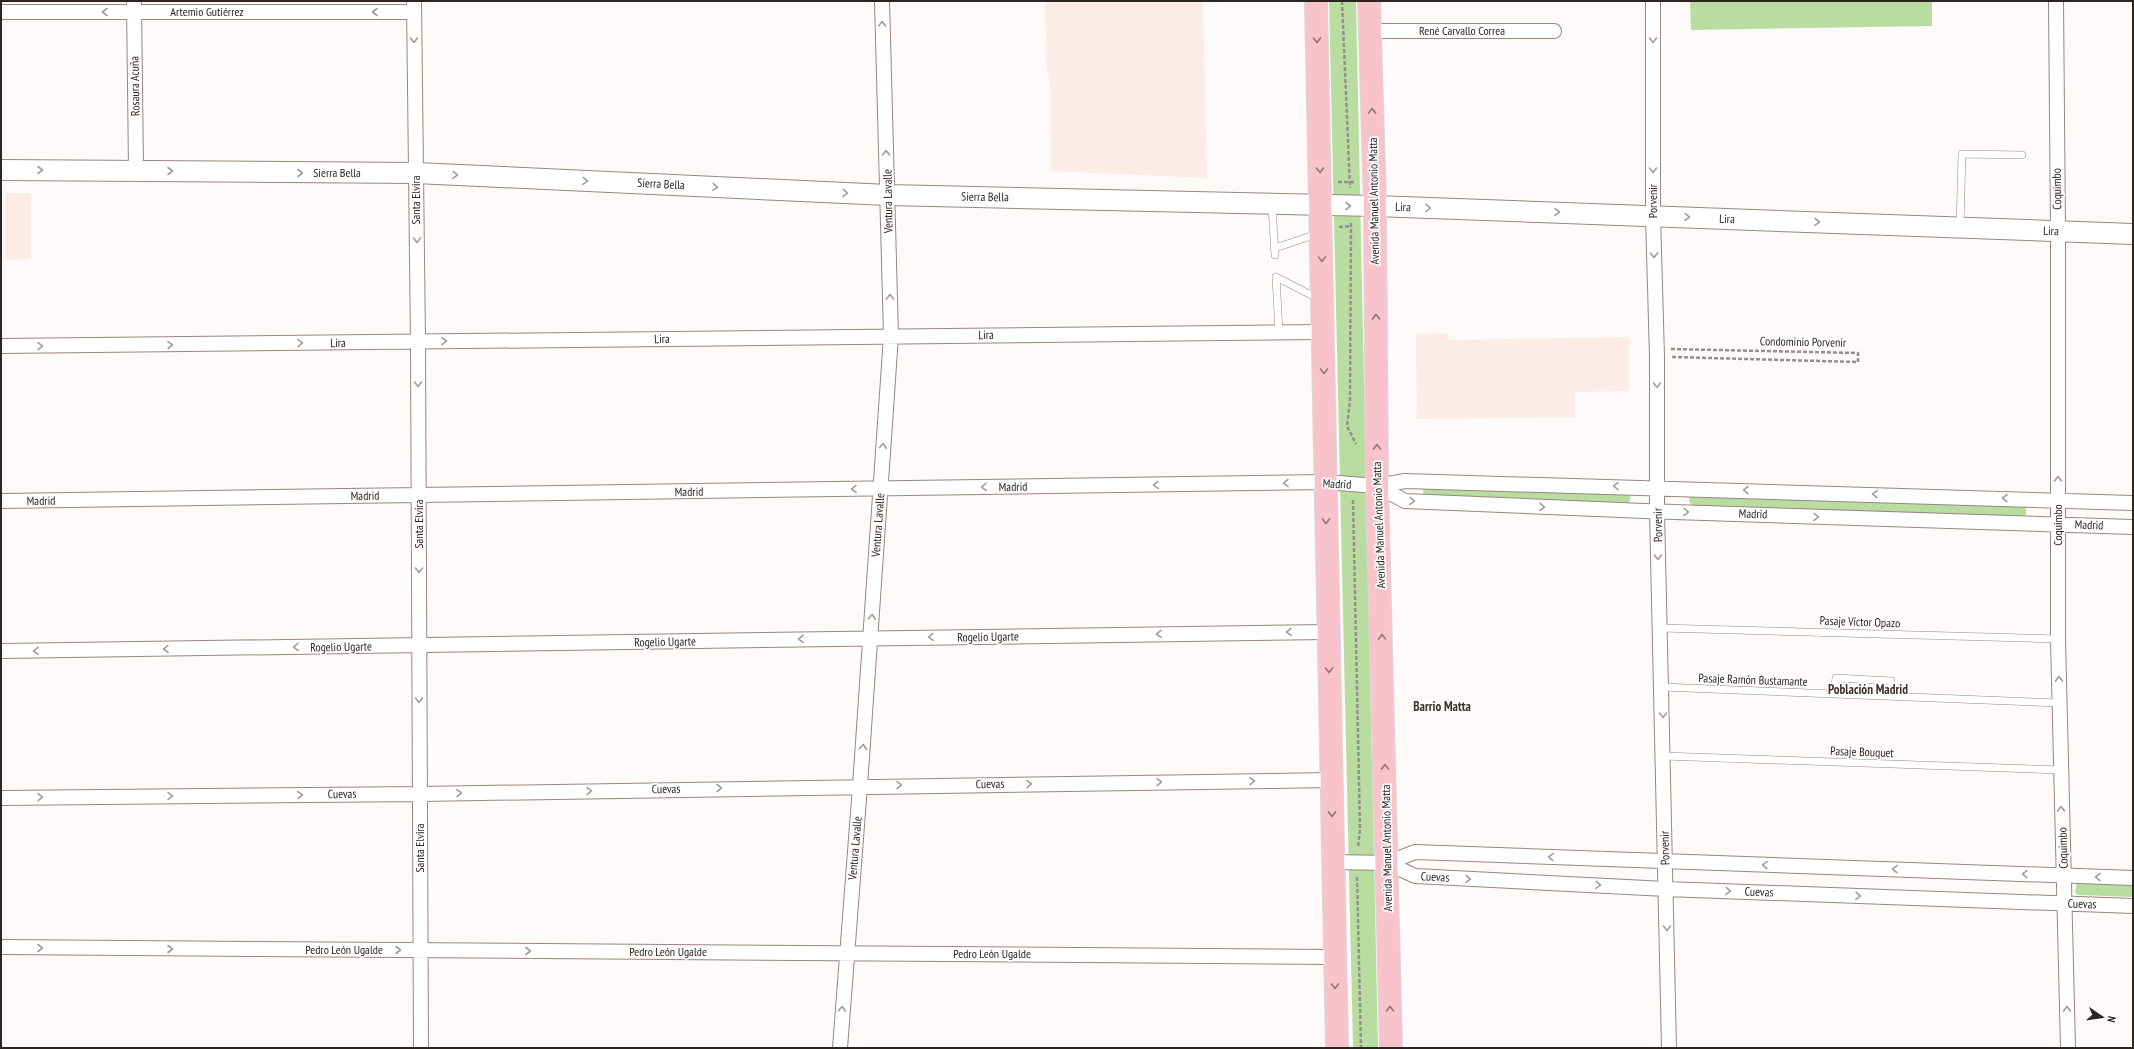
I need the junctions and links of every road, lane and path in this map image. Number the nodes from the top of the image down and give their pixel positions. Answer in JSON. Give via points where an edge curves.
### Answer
{"nodes":[{"id":1,"x":882,"y":1,"type":"edge"},
{"id":2,"x":1316,"y":1,"type":"edge"},
{"id":3,"x":1342,"y":1,"type":"edge"},
{"id":4,"x":1369,"y":1,"type":"edge"},
{"id":5,"x":1653,"y":1,"type":"edge"},
{"id":6,"x":2056,"y":1,"type":"edge"},
{"id":7,"x":134,"y":7,"type":"edge"},
{"id":8,"x":414,"y":7,"type":"edge"},
{"id":9,"x":1,"y":12,"type":"edge"},
{"id":10,"x":1370,"y":31,"type":"junction"},
{"id":11,"x":1554,"y":31,"type":"dead end"},
{"id":12,"x":2022,"y":154,"type":"dead end"},
{"id":13,"x":1,"y":170,"type":"edge"},
{"id":14,"x":136,"y":171,"type":"junction"},
{"id":15,"x":416,"y":174,"type":"junction"},
{"id":16,"x":1320,"y":182,"type":"junction"},
{"id":17,"x":1350,"y":182,"type":"junction"},
{"id":18,"x":1374,"y":183,"type":"junction"},
{"id":19,"x":888,"y":195,"type":"junction"},
{"id":20,"x":1272,"y":205,"type":"junction"},
{"id":21,"x":1321,"y":206,"type":"junction"},
{"id":22,"x":1351,"y":206,"type":"junction"},
{"id":23,"x":1374,"y":216,"type":"junction"},
{"id":24,"x":1653,"y":216,"type":"junction"},
{"id":25,"x":1351,"y":226,"type":"junction"},
{"id":26,"x":1960,"y":227,"type":"junction"},
{"id":27,"x":1321,"y":230,"type":"junction"},
{"id":28,"x":2058,"y":231,"type":"junction"},
{"id":29,"x":2133,"y":234,"type":"edge"},
{"id":30,"x":1323,"y":301,"type":"junction"},
{"id":31,"x":1279,"y":332,"type":"junction"},
{"id":32,"x":1324,"y":332,"type":"junction"},
{"id":33,"x":891,"y":336,"type":"junction"},
{"id":34,"x":418,"y":342,"type":"junction"},
{"id":35,"x":1,"y":346,"type":"edge"},
{"id":36,"x":1682,"y":349,"type":"dead end"},
{"id":37,"x":1682,"y":358,"type":"dead end"},
{"id":38,"x":1357,"y":446,"type":"dead end"},
{"id":39,"x":1325,"y":482,"type":"junction"},
{"id":40,"x":1369,"y":485,"type":"junction"},
{"id":41,"x":1657,"y":487,"type":"junction"},
{"id":42,"x":880,"y":489,"type":"junction"},
{"id":43,"x":418,"y":495,"type":"junction"},
{"id":44,"x":2058,"y":500,"type":"junction"},
{"id":45,"x":1,"y":501,"type":"edge"},
{"id":46,"x":2133,"y":503,"type":"edge"},
{"id":47,"x":1657,"y":511,"type":"junction"},
{"id":48,"x":2058,"y":524,"type":"junction"},
{"id":49,"x":2133,"y":527,"type":"edge"},
{"id":50,"x":1661,"y":628,"type":"junction"},
{"id":51,"x":1328,"y":632,"type":"junction"},
{"id":52,"x":870,"y":638,"type":"junction"},
{"id":53,"x":2058,"y":639,"type":"junction"},
{"id":54,"x":419,"y":646,"type":"junction"},
{"id":55,"x":1,"y":651,"type":"edge"},
{"id":56,"x":1662,"y":687,"type":"junction"},
{"id":57,"x":1834,"y":694,"type":"junction"},
{"id":58,"x":1891,"y":696,"type":"junction"},
{"id":59,"x":2059,"y":703,"type":"junction"},
{"id":60,"x":1663,"y":756,"type":"junction"},
{"id":61,"x":2060,"y":770,"type":"junction"},
{"id":62,"x":1331,"y":780,"type":"junction"},
{"id":63,"x":860,"y":786,"type":"junction"},
{"id":64,"x":420,"y":794,"type":"junction"},
{"id":65,"x":1,"y":798,"type":"edge"},
{"id":66,"x":1665,"y":861,"type":"junction"},
{"id":67,"x":1333,"y":862,"type":"junction"},
{"id":68,"x":1356,"y":862,"type":"junction"},
{"id":69,"x":1387,"y":863,"type":"junction"},
{"id":70,"x":2064,"y":875,"type":"junction"},
{"id":71,"x":2133,"y":878,"type":"edge"},
{"id":72,"x":1666,"y":889,"type":"junction"},
{"id":73,"x":2065,"y":903,"type":"junction"},
{"id":74,"x":2133,"y":906,"type":"edge"},
{"id":75,"x":1,"y":947,"type":"edge"},
{"id":76,"x":421,"y":950,"type":"junction"},
{"id":77,"x":846,"y":953,"type":"junction"},
{"id":78,"x":1335,"y":957,"type":"junction"},
{"id":79,"x":422,"y":1048,"type":"edge"},
{"id":80,"x":840,"y":1048,"type":"edge"},
{"id":81,"x":1337,"y":1048,"type":"edge"},
{"id":82,"x":1361,"y":1048,"type":"edge"},
{"id":83,"x":1391,"y":1048,"type":"edge"},
{"id":84,"x":1669,"y":1048,"type":"edge"},
{"id":85,"x":2068,"y":1048,"type":"edge"}],
"edges":[{"from":19,"to":1,"type":"street","name":"Ventura Lavalle","one_way":true},
{"from":2,"to":16,"type":"main road","one_way":true},
{"from":3,"to":17,"type":"path"},
{"from":4,"to":10,"type":"main road","name":"Avenida Manuel Antonio Matta"},
{"from":5,"to":24,"type":"street","name":"Porvenir","one_way":true},
{"from":6,"to":28,"type":"street","name":"Coquimbo"},
{"from":8,"to":7,"type":"street","name":"Artemio Gutiérrez","one_way":true},
{"from":7,"to":9,"type":"street","name":"Artemio Gutiérrez","one_way":true},
{"from":7,"to":14,"type":"street","name":"Rosaura Acuña"},
{"from":8,"to":15,"type":"street","name":"Santa Elvira","one_way":true},
{"from":10,"to":11,"type":"street","name":"René Carvallo Correa"},
{"from":18,"to":10,"type":"main road","name":"Avenida Manuel Antonio Matta","one_way":true},
{"from":12,"to":26,"type":"lane","via":[[1962,154]]},
{"from":13,"to":14,"type":"main road","name":"Sierra Bella","one_way":true},
{"from":14,"to":15,"type":"main road","name":"Sierra Bella","one_way":true},
{"from":15,"to":19,"type":"main road","name":"Sierra Bella","one_way":true},
{"from":15,"to":34,"type":"street","name":"Santa Elvira","one_way":true},
{"from":16,"to":17,"type":"path"},
{"from":16,"to":21,"type":"main road"},
{"from":17,"to":18,"type":"path"},
{"from":17,"to":22,"type":"path"},
{"from":18,"to":23,"type":"main road","name":"Avenida Manuel Antonio Matta"},
{"from":19,"to":20,"type":"main road","name":"Sierra Bella"},
{"from":33,"to":19,"type":"street","name":"Ventura Lavalle","one_way":true},
{"from":20,"to":21,"type":"main road","name":"Sierra Bella"},
{"from":20,"to":27,"type":"lane","via":[[1275,252]]},
{"from":21,"to":22,"type":"main road","name":"Lira","one_way":true},
{"from":21,"to":27,"type":"main road"},
{"from":22,"to":23,"type":"main road","name":"Lira"},
{"from":22,"to":25,"type":"path"},
{"from":23,"to":24,"type":"main road","name":"Lira","one_way":true},
{"from":23,"to":25,"type":"path"},
{"from":40,"to":23,"type":"main road","name":"Avenida Manuel Antonio Matta","one_way":true},
{"from":24,"to":26,"type":"main road","name":"Lira","one_way":true},
{"from":24,"to":41,"type":"street","name":"Porvenir","one_way":true},
{"from":25,"to":27,"type":"path"},
{"from":25,"to":38,"type":"path","via":[[1350,401],[1347,426]]},
{"from":26,"to":28,"type":"main road","name":"Lira"},
{"from":27,"to":30,"type":"main road","one_way":true},
{"from":28,"to":29,"type":"main road","name":"Lira"},
{"from":44,"to":28,"type":"street","name":"Coquimbo","one_way":true},
{"from":30,"to":31,"type":"lane","via":[[1276,277]]},
{"from":30,"to":32,"type":"main road"},
{"from":31,"to":32,"type":"street","name":"Lira"},
{"from":31,"to":33,"type":"street","name":"Lira"},
{"from":32,"to":39,"type":"main road","one_way":true},
{"from":34,"to":33,"type":"street","name":"Lira","one_way":true},
{"from":42,"to":33,"type":"street","name":"Ventura Lavalle","one_way":true},
{"from":35,"to":34,"type":"street","name":"Lira","one_way":true},
{"from":34,"to":43,"type":"street","name":"Santa Elvira","one_way":true},
{"from":36,"to":37,"type":"path","name":"Condominio Porvenir","via":[[1858,353],[1858,362]]},
{"from":39,"to":40,"type":"street","name":"Madrid"},
{"from":39,"to":42,"type":"street","name":"Madrid","one_way":true},
{"from":39,"to":51,"type":"main road","one_way":true},
{"from":41,"to":40,"type":"street","name":"Madrid","one_way":true,"via":[[1404,481]]},
{"from":40,"to":47,"type":"street","name":"Madrid","one_way":true,"via":[[1405,501]]},
{"from":40,"to":68,"type":"path","via":[[1353,500],[1360,829]]},
{"from":69,"to":40,"type":"main road","name":"Avenida Manuel Antonio Matta","one_way":true},
{"from":44,"to":41,"type":"street","name":"Madrid","one_way":true},
{"from":41,"to":47,"type":"street","name":"Porvenir"},
{"from":42,"to":43,"type":"street","name":"Madrid","one_way":true},
{"from":52,"to":42,"type":"street","name":"Ventura Lavalle","one_way":true},
{"from":43,"to":45,"type":"street","name":"Madrid"},
{"from":43,"to":54,"type":"street","name":"Santa Elvira","one_way":true},
{"from":44,"to":46,"type":"street","name":"Madrid"},
{"from":44,"to":48,"type":"street","name":"Coquimbo"},
{"from":47,"to":48,"type":"street","name":"Madrid","one_way":true},
{"from":47,"to":50,"type":"street","name":"Porvenir","one_way":true},
{"from":48,"to":49,"type":"street","name":"Madrid"},
{"from":48,"to":53,"type":"street","name":"Coquimbo"},
{"from":50,"to":53,"type":"lane","name":"Pasaje Víctor Opazo"},
{"from":50,"to":56,"type":"street","name":"Porvenir"},
{"from":51,"to":52,"type":"street","name":"Rogelio Ugarte","one_way":true},
{"from":51,"to":62,"type":"main road","one_way":true},
{"from":52,"to":54,"type":"street","name":"Rogelio Ugarte","one_way":true},
{"from":63,"to":52,"type":"street","name":"Ventura Lavalle","one_way":true},
{"from":59,"to":53,"type":"street","name":"Coquimbo","one_way":true},
{"from":54,"to":55,"type":"street","name":"Rogelio Ugarte","one_way":true},
{"from":54,"to":64,"type":"street","name":"Santa Elvira","one_way":true},
{"from":56,"to":57,"type":"lane","name":"Pasaje Ramón Bustamante"},
{"from":56,"to":60,"type":"street","name":"Porvenir","one_way":true},
{"from":57,"to":58,"type":"lane","name":"Pasaje Ramón Bustamante"},
{"from":57,"to":58,"type":"lane","via":[[1836,678],[1891,681]]},
{"from":58,"to":59,"type":"lane","name":"Pasaje Ramón Bustamante"},
{"from":59,"to":61,"type":"street","name":"Coquimbo"},
{"from":60,"to":61,"type":"lane","name":"Pasaje Bouquet"},
{"from":60,"to":66,"type":"street","name":"Porvenir"},
{"from":70,"to":61,"type":"street","name":"Coquimbo","one_way":true},
{"from":63,"to":62,"type":"street","name":"Cuevas","one_way":true},
{"from":62,"to":67,"type":"main road","one_way":true},
{"from":64,"to":63,"type":"street","name":"Cuevas","one_way":true},
{"from":63,"to":77,"type":"street","name":"Ventura Lavalle"},
{"from":65,"to":64,"type":"street","name":"Cuevas","one_way":true},
{"from":64,"to":76,"type":"street","name":"Santa Elvira"},
{"from":66,"to":69,"type":"street","name":"Cuevas","one_way":true,"via":[[1415,852]]},
{"from":70,"to":66,"type":"street","name":"Cuevas","one_way":true},
{"from":66,"to":72,"type":"street","name":"Porvenir"},
{"from":67,"to":68,"type":"street","name":"Cuevas"},
{"from":67,"to":78,"type":"main road"},
{"from":68,"to":69,"type":"street","name":"Cuevas"},
{"from":68,"to":82,"type":"path"},
{"from":69,"to":72,"type":"street","name":"Cuevas","one_way":true,"via":[[1415,876]]},
{"from":83,"to":69,"type":"main road","name":"Avenida Manuel Antonio Matta","one_way":true},
{"from":71,"to":70,"type":"street","name":"Cuevas","one_way":true},
{"from":70,"to":73,"type":"street","name":"Coquimbo"},
{"from":72,"to":73,"type":"street","name":"Cuevas","one_way":true},
{"from":72,"to":84,"type":"street","name":"Porvenir","one_way":true},
{"from":73,"to":74,"type":"street","name":"Cuevas"},
{"from":85,"to":73,"type":"street","name":"Coquimbo","one_way":true},
{"from":75,"to":76,"type":"street","name":"Pedro León Ugalde","one_way":true},
{"from":76,"to":77,"type":"street","name":"Pedro León Ugalde","one_way":true},
{"from":76,"to":79,"type":"street","name":"Santa Elvira"},
{"from":77,"to":78,"type":"street","name":"Pedro León Ugalde"},
{"from":80,"to":77,"type":"street","name":"Ventura Lavalle","one_way":true},
{"from":78,"to":81,"type":"main road","one_way":true}]}
